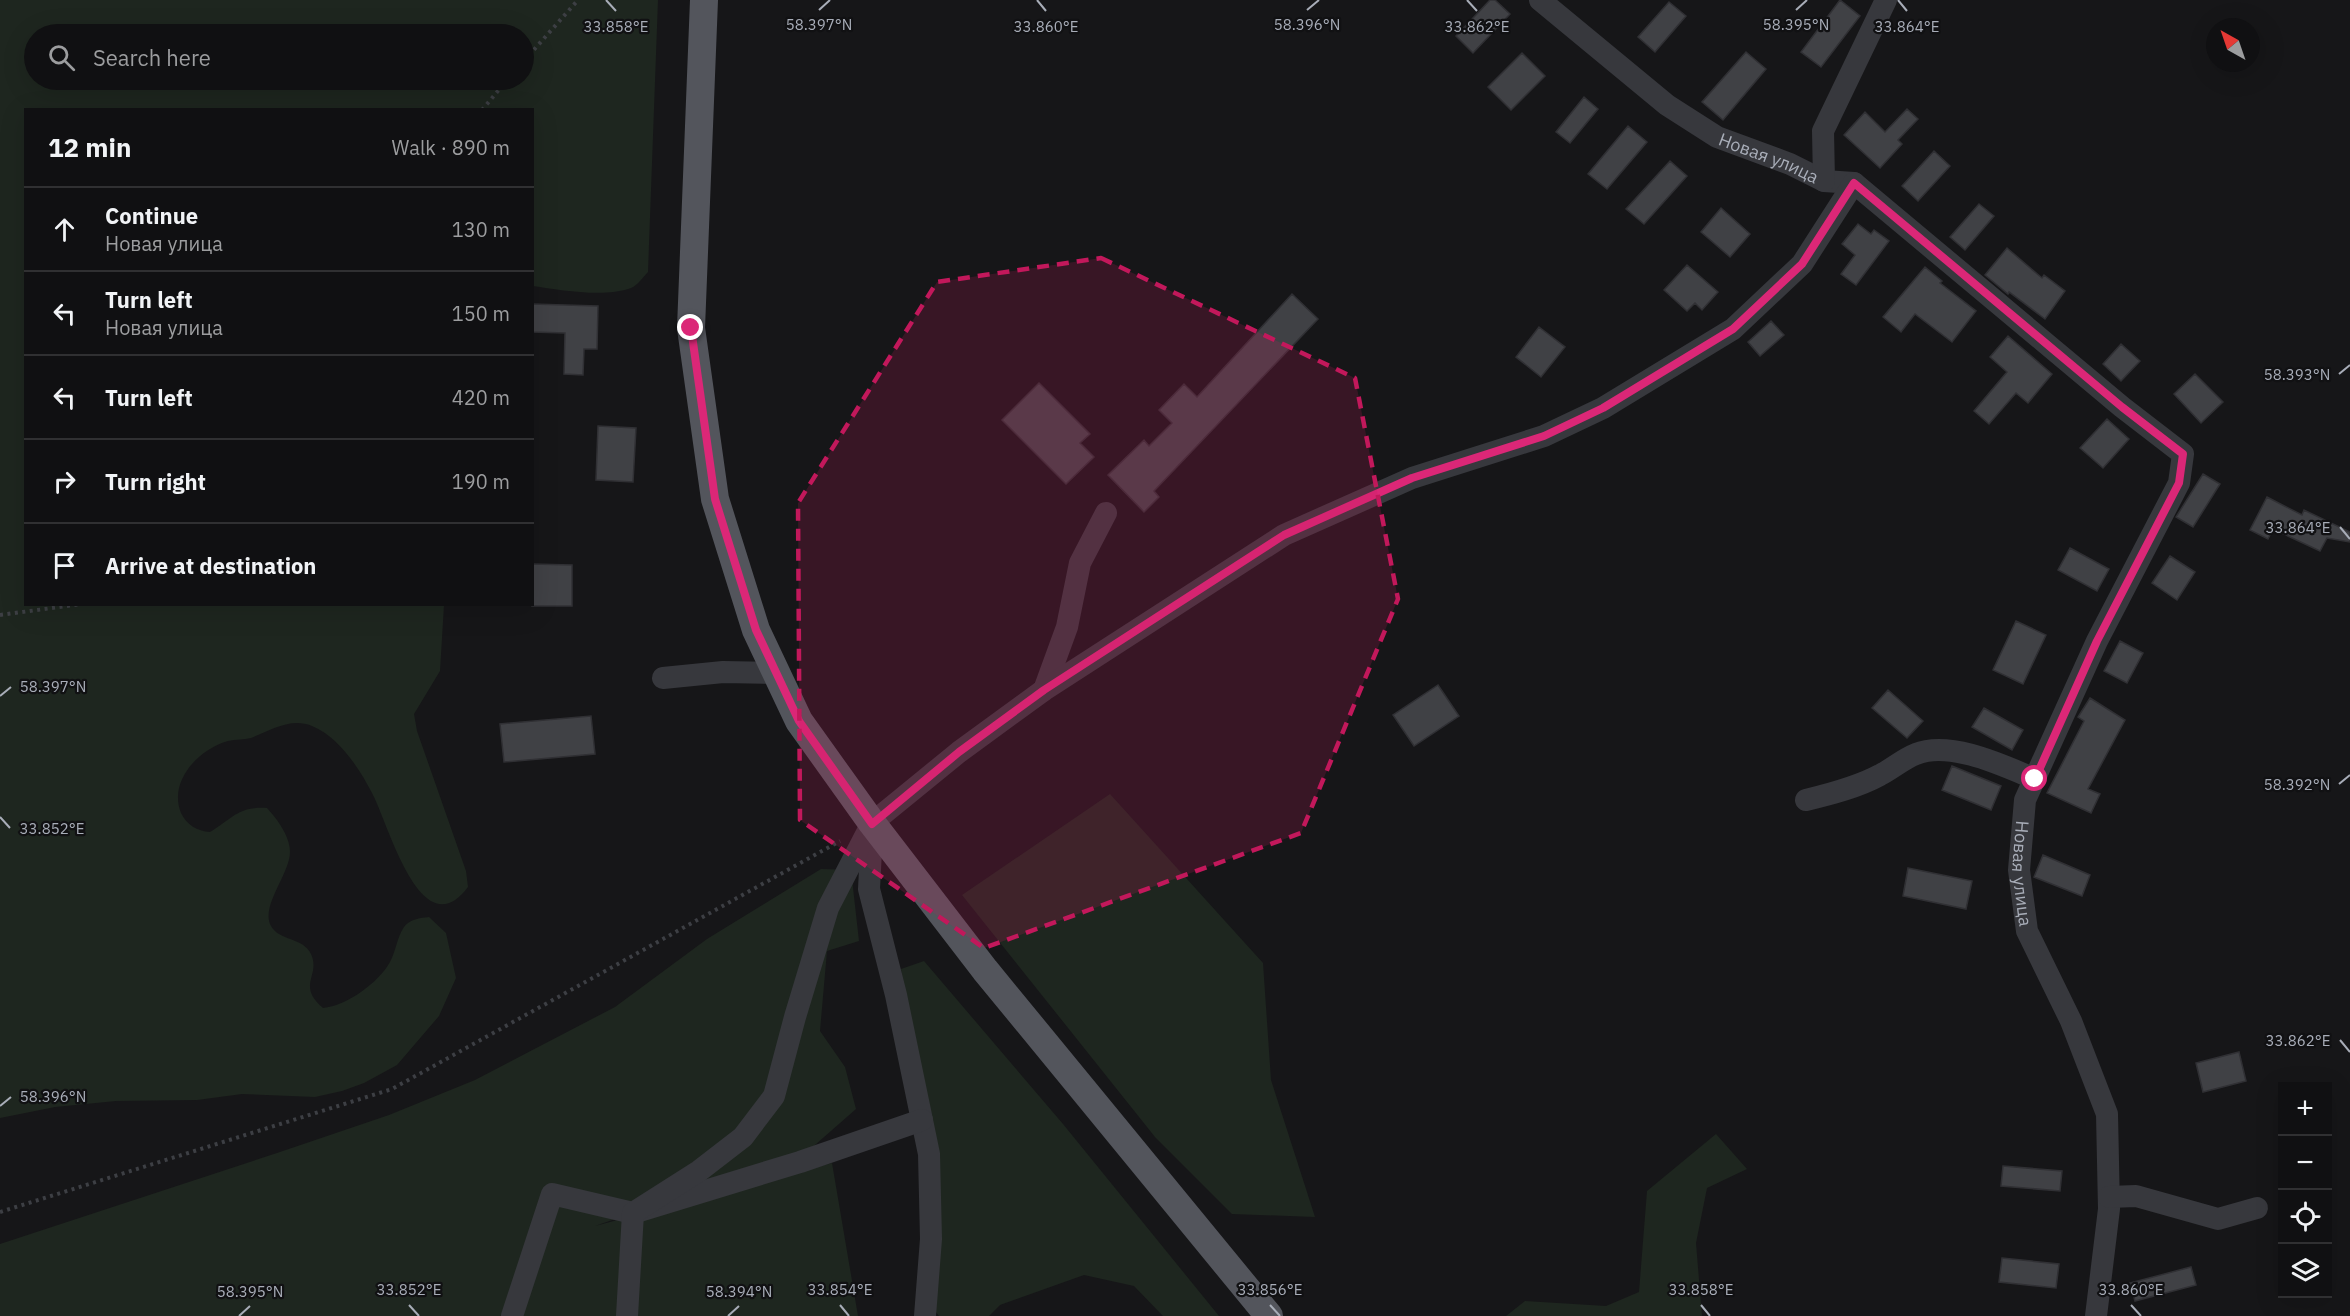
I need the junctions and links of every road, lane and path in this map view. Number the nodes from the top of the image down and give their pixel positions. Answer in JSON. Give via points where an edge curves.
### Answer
{"nodes":[{"id":1,"x":578,"y":0,"type":"edge"},
{"id":2,"x":704,"y":0,"type":"edge"},
{"id":3,"x":1540,"y":0,"type":"edge"},
{"id":4,"x":1886,"y":0,"type":"edge"},
{"id":5,"x":534,"y":50,"type":"edge"},
{"id":6,"x":499,"y":90,"type":"edge"},
{"id":7,"x":484,"y":108,"type":"edge"},
{"id":8,"x":1824,"y":182,"type":"junction"},
{"id":9,"x":1854,"y":183,"type":"junction"},
{"id":10,"x":1106,"y":513,"type":"dead end"},
{"id":11,"x":67,"y":606,"type":"edge"},
{"id":12,"x":0,"y":615,"type":"edge"},
{"id":13,"x":777,"y":674,"type":"junction"},
{"id":14,"x":663,"y":678,"type":"dead end"},
{"id":15,"x":1044,"y":690,"type":"junction"},
{"id":16,"x":2035,"y":779,"type":"junction"},
{"id":17,"x":1806,"y":800,"type":"dead end"},
{"id":18,"x":872,"y":824,"type":"junction"},
{"id":19,"x":841,"y":841,"type":"dead end"},
{"id":20,"x":922,"y":1120,"type":"junction"},
{"id":21,"x":2109,"y":1197,"type":"junction"},
{"id":22,"x":2257,"y":1208,"type":"dead end"},
{"id":23,"x":0,"y":1212,"type":"edge"},
{"id":24,"x":633,"y":1213,"type":"junction"},
{"id":25,"x":513,"y":1316,"type":"edge"},
{"id":26,"x":627,"y":1316,"type":"edge"},
{"id":27,"x":925,"y":1316,"type":"edge"},
{"id":28,"x":1269,"y":1316,"type":"edge"},
{"id":29,"x":2096,"y":1316,"type":"edge"}],
"edges":[{"from":1,"to":5,"type":"path"},
{"from":2,"to":13,"type":"main road","via":[[691,328],[715,499],[756,630]]},
{"from":3,"to":8,"type":"street","name":"Новая улица","via":[[1667,105],[1717,137],[1790,164]]},
{"from":4,"to":8,"type":"street","via":[[1823,131]]},
{"from":6,"to":7,"type":"path"},
{"from":8,"to":9,"type":"street","name":"Новая улица"},
{"from":9,"to":15,"type":"street","via":[[1802,264],[1733,329],[1603,408],[1544,436],[1412,478],[1284,535]]},
{"from":9,"to":16,"type":"street","name":"Новая улица","via":[[2183,454],[2179,483],[2097,641]]},
{"from":10,"to":15,"type":"street","via":[[1080,563],[1067,627]]},
{"from":11,"to":12,"type":"path"},
{"from":13,"to":14,"type":"street","via":[[723,672]]},
{"from":13,"to":18,"type":"main road","via":[[799,721]]},
{"from":15,"to":18,"type":"street","via":[[959,752]]},
{"from":16,"to":17,"type":"street","via":[[1986,758],[1948,750],[1917,753],[1879,776]]},
{"from":16,"to":21,"type":"street","name":"Новая улица","via":[[2025,800],[2019,870],[2027,931],[2071,1021],[2107,1114]]},
{"from":18,"to":20,"type":"street","via":[[869,889]]},
{"from":18,"to":24,"type":"street","via":[[828,908],[774,1096],[743,1137]]},
{"from":18,"to":28,"type":"main road","via":[[992,979]]},
{"from":19,"to":23,"type":"path","via":[[392,1089]]},
{"from":20,"to":24,"type":"street"},
{"from":20,"to":27,"type":"street","via":[[929,1154],[932,1239]]},
{"from":21,"to":22,"type":"street","via":[[2136,1196],[2218,1219]]},
{"from":21,"to":29,"type":"street","name":"Новая улица"},
{"from":24,"to":25,"type":"street","via":[[552,1194]]},
{"from":24,"to":26,"type":"street"}]}
